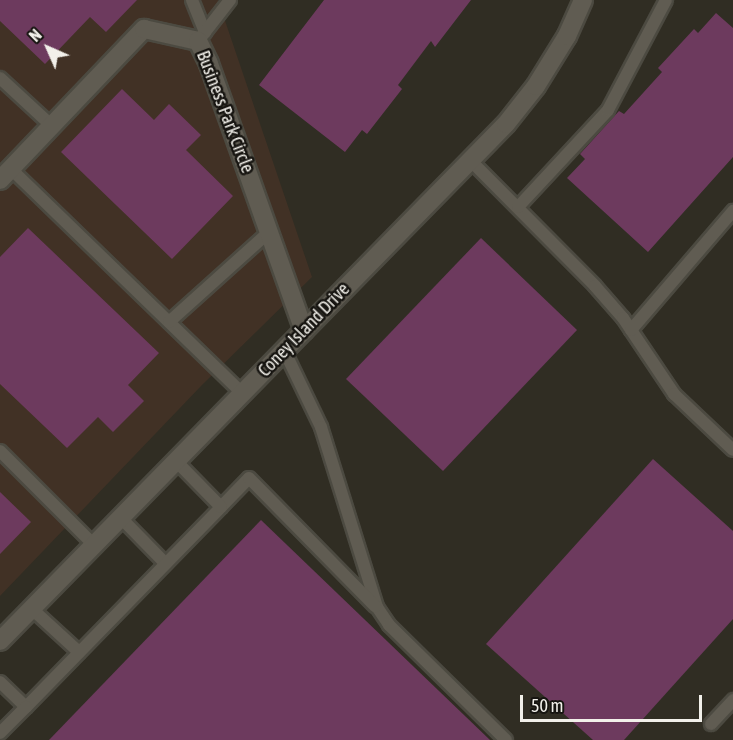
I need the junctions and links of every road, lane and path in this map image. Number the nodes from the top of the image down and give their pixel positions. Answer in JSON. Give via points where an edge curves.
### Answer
{"nodes":[{"id":1,"x":192,"y":0,"type":"edge"},
{"id":2,"x":230,"y":0,"type":"edge"},
{"id":3,"x":583,"y":0,"type":"edge"},
{"id":4,"x":666,"y":0,"type":"edge"},
{"id":5,"x":202,"y":37,"type":"junction"},
{"id":6,"x":0,"y":78,"type":"edge"},
{"id":7,"x":52,"y":126,"type":"junction"},
{"id":8,"x":470,"y":160,"type":"junction"},
{"id":9,"x":5,"y":174,"type":"edge"},
{"id":10,"x":518,"y":207,"type":"junction"},
{"id":11,"x":733,"y":211,"type":"edge"},
{"id":12,"x":269,"y":232,"type":"junction"},
{"id":13,"x":169,"y":322,"type":"junction"},
{"id":14,"x":304,"y":330,"type":"junction"},
{"id":15,"x":631,"y":330,"type":"junction"},
{"id":16,"x":284,"y":350,"type":"junction"},
{"id":17,"x":242,"y":393,"type":"junction"},
{"id":18,"x":733,"y":450,"type":"edge"},
{"id":19,"x":0,"y":451,"type":"edge"},
{"id":20,"x":176,"y":461,"type":"junction"},
{"id":21,"x":221,"y":507,"type":"junction"},
{"id":22,"x":120,"y":517,"type":"junction"},
{"id":23,"x":94,"y":545,"type":"junction"},
{"id":24,"x":165,"y":563,"type":"junction"},
{"id":25,"x":377,"y":608,"type":"junction"},
{"id":26,"x":32,"y":609,"type":"junction"},
{"id":27,"x":0,"y":641,"type":"edge"},
{"id":28,"x":79,"y":652,"type":"junction"},
{"id":29,"x":0,"y":682,"type":"edge"},
{"id":30,"x":733,"y":700,"type":"edge"},
{"id":31,"x":26,"y":707,"type":"junction"},
{"id":32,"x":711,"y":724,"type":"dead end"},
{"id":33,"x":0,"y":733,"type":"edge"},
{"id":34,"x":506,"y":740,"type":"edge"}],
"edges":[{"from":1,"to":5,"type":"lane"},
{"from":2,"to":5,"type":"lane"},
{"from":3,"to":8,"type":"street","name":"Coney Island Drive","via":[[567,36],[536,86]]},
{"from":4,"to":10,"type":"lane","via":[[608,110]]},
{"from":5,"to":7,"type":"street","name":"Business Park Circle","via":[[144,29]]},
{"from":5,"to":12,"type":"street","name":"Business Park Circle"},
{"from":6,"to":7,"type":"lane"},
{"from":7,"to":9,"type":"street","name":"Business Park Circle"},
{"from":8,"to":10,"type":"lane"},
{"from":8,"to":14,"type":"street","name":"Coney Island Drive"},
{"from":9,"to":13,"type":"lane"},
{"from":10,"to":15,"type":"lane","via":[[575,264]]},
{"from":11,"to":15,"type":"lane"},
{"from":12,"to":13,"type":"lane"},
{"from":12,"to":14,"type":"street","name":"Business Park Circle"},
{"from":13,"to":17,"type":"lane"},
{"from":14,"to":16,"type":"street","name":"Coney Island Drive"},
{"from":15,"to":18,"type":"lane","via":[[674,394]]},
{"from":16,"to":17,"type":"street","name":"Coney Island Drive"},
{"from":16,"to":25,"type":"lane","via":[[321,427]]},
{"from":17,"to":20,"type":"street","name":"Coney Island Drive"},
{"from":19,"to":23,"type":"lane"},
{"from":20,"to":21,"type":"lane"},
{"from":20,"to":22,"type":"street","name":"Coney Island Drive"},
{"from":21,"to":24,"type":"lane"},
{"from":21,"to":25,"type":"lane","via":[[249,478]]},
{"from":22,"to":23,"type":"street","name":"Coney Island Drive"},
{"from":22,"to":24,"type":"lane"},
{"from":23,"to":26,"type":"street","name":"Coney Island Drive"},
{"from":24,"to":28,"type":"lane"},
{"from":25,"to":34,"type":"lane","via":[[389,625]]},
{"from":26,"to":27,"type":"street","name":"Coney Island Drive"},
{"from":26,"to":28,"type":"lane"},
{"from":28,"to":31,"type":"lane"},
{"from":29,"to":31,"type":"lane"},
{"from":30,"to":32,"type":"lane"},
{"from":31,"to":33,"type":"lane"}]}
